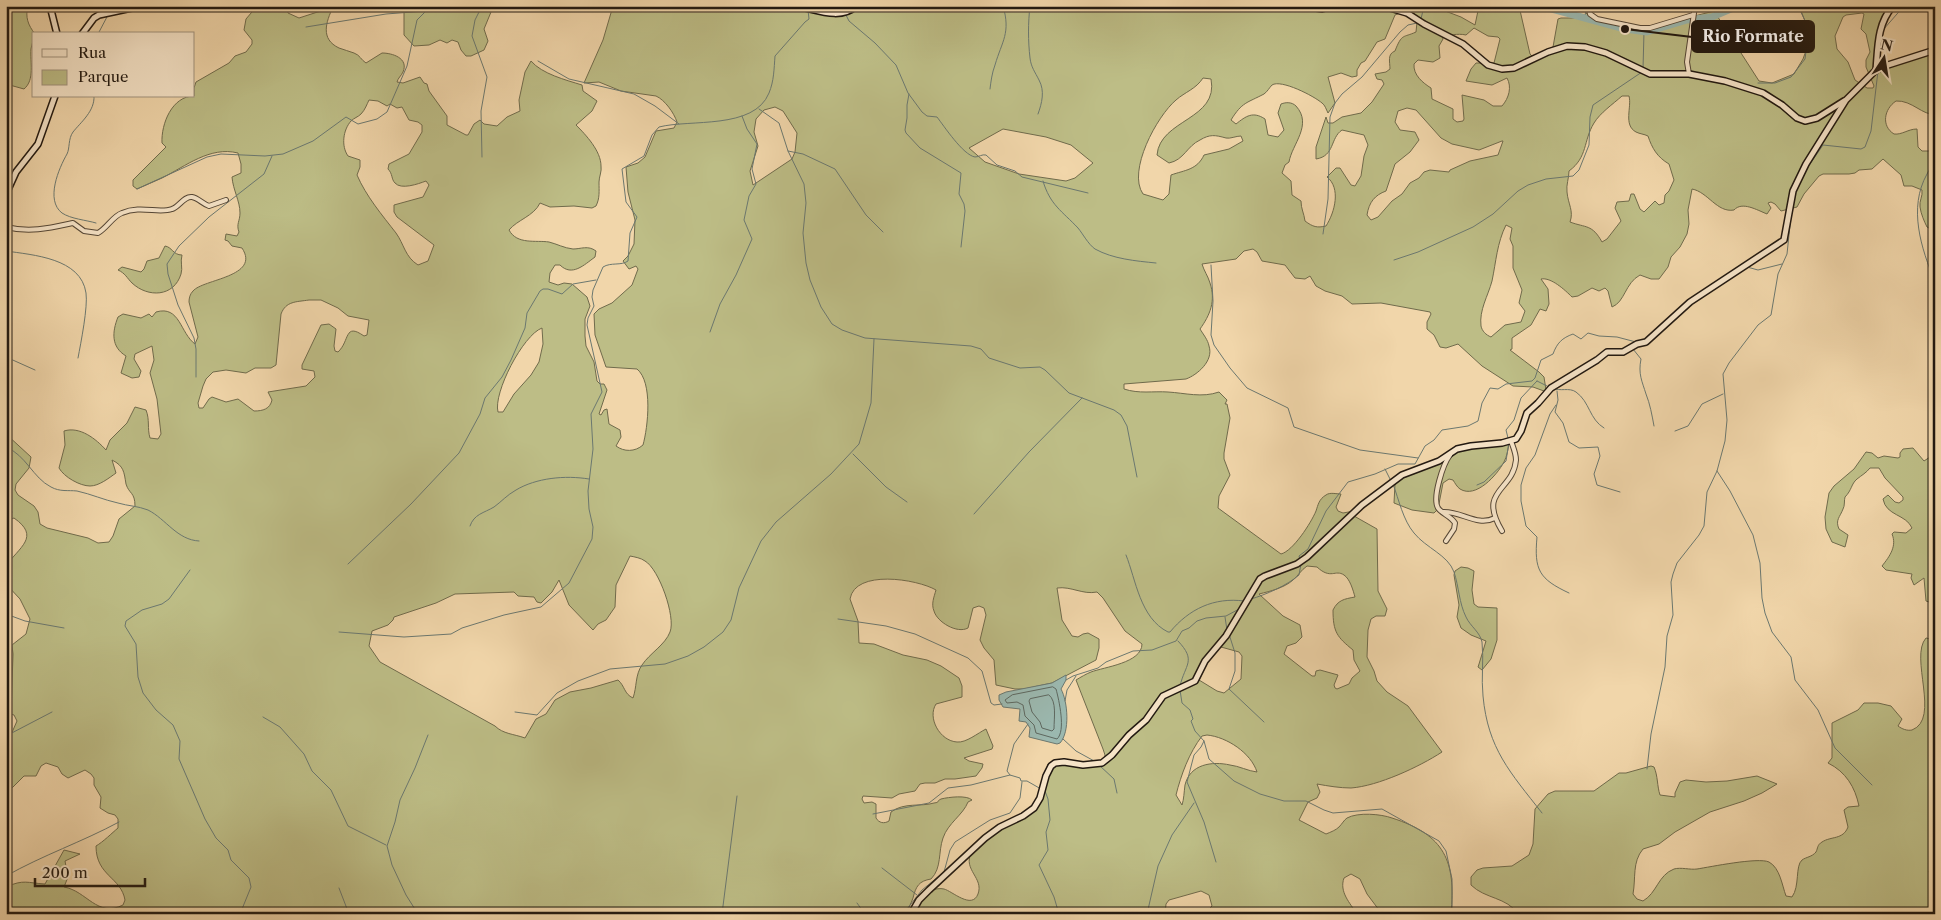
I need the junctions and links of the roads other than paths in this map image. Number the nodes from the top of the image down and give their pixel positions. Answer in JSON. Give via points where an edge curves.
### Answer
{"nodes":[{"id":1,"x":50,"y":6,"type":"edge"},
{"id":2,"x":141,"y":6,"type":"edge"},
{"id":3,"x":796,"y":6,"type":"edge"},
{"id":4,"x":856,"y":6,"type":"edge"},
{"id":5,"x":1131,"y":6,"type":"edge"},
{"id":6,"x":1150,"y":6,"type":"edge"},
{"id":7,"x":1305,"y":6,"type":"edge"},
{"id":8,"x":1332,"y":6,"type":"edge"},
{"id":9,"x":1383,"y":6,"type":"edge"},
{"id":10,"x":1588,"y":6,"type":"edge"},
{"id":11,"x":1695,"y":6,"type":"edge"},
{"id":12,"x":1893,"y":6,"type":"edge"},
{"id":13,"x":1693,"y":15,"type":"junction"},
{"id":14,"x":56,"y":32,"type":"edge"},
{"id":15,"x":84,"y":32,"type":"edge"},
{"id":16,"x":1935,"y":50,"type":"edge"},
{"id":17,"x":1876,"y":70,"type":"junction"},
{"id":18,"x":1690,"y":74,"type":"junction"},
{"id":19,"x":54,"y":98,"type":"edge"},
{"id":20,"x":1846,"y":100,"type":"junction"},
{"id":21,"x":6,"y":194,"type":"edge"},
{"id":22,"x":226,"y":200,"type":"dead end"},
{"id":23,"x":6,"y":227,"type":"edge"},
{"id":24,"x":1511,"y":441,"type":"junction"},
{"id":25,"x":1452,"y":451,"type":"junction"},
{"id":26,"x":1443,"y":512,"type":"junction"},
{"id":27,"x":1496,"y":518,"type":"junction"},
{"id":28,"x":1502,"y":531,"type":"dead end"},
{"id":29,"x":1446,"y":541,"type":"dead end"},
{"id":30,"x":911,"y":914,"type":"edge"}],
"edges":[{"from":1,"to":14,"type":"street"},
{"from":2,"to":15,"type":"street","via":[[99,15]]},
{"from":3,"to":4,"type":"street","via":[[838,14]]},
{"from":5,"to":6,"type":"street"},
{"from":7,"to":8,"type":"street","via":[[1322,9]]},
{"from":9,"to":18,"type":"street","via":[[1407,13],[1463,44],[1488,65],[1502,69],[1514,68],[1567,46],[1606,53],[1650,74]]},
{"from":10,"to":13,"type":"street","via":[[1590,14],[1597,19],[1640,28]]},
{"from":11,"to":13,"type":"street"},
{"from":12,"to":17,"type":"street","via":[[1879,31]]},
{"from":13,"to":18,"type":"street","via":[[1687,62]]},
{"from":16,"to":17,"type":"street"},
{"from":17,"to":20,"type":"street"},
{"from":18,"to":20,"type":"street","via":[[1725,80],[1763,93],[1805,121],[1817,118]]},
{"from":19,"to":21,"type":"street","via":[[38,144],[16,172]]},
{"from":20,"to":24,"type":"street","via":[[1793,191],[1784,240],[1690,302],[1646,342],[1623,352],[1606,352],[1550,388],[1527,413],[1521,431]]},
{"from":22,"to":23,"type":"street","via":[[209,206],[190,197],[174,209],[130,210],[118,215],[98,233],[84,231],[73,223],[41,230]]},
{"from":24,"to":25,"type":"street"},
{"from":24,"to":27,"type":"street","via":[[1516,454],[1515,463],[1494,500]]},
{"from":25,"to":26,"type":"street","via":[[1440,478],[1437,505]]},
{"from":25,"to":30,"type":"street","via":[[1439,461],[1402,475],[1362,505],[1297,564],[1260,579],[1195,681],[1163,696],[1146,720],[1102,762],[1083,765],[1055,763],[1046,776],[1034,808],[985,838],[919,900]]},
{"from":26,"to":27,"type":"street","via":[[1463,514],[1481,522]]},
{"from":26,"to":29,"type":"street","via":[[1455,523]]},
{"from":27,"to":28,"type":"street"}]}
